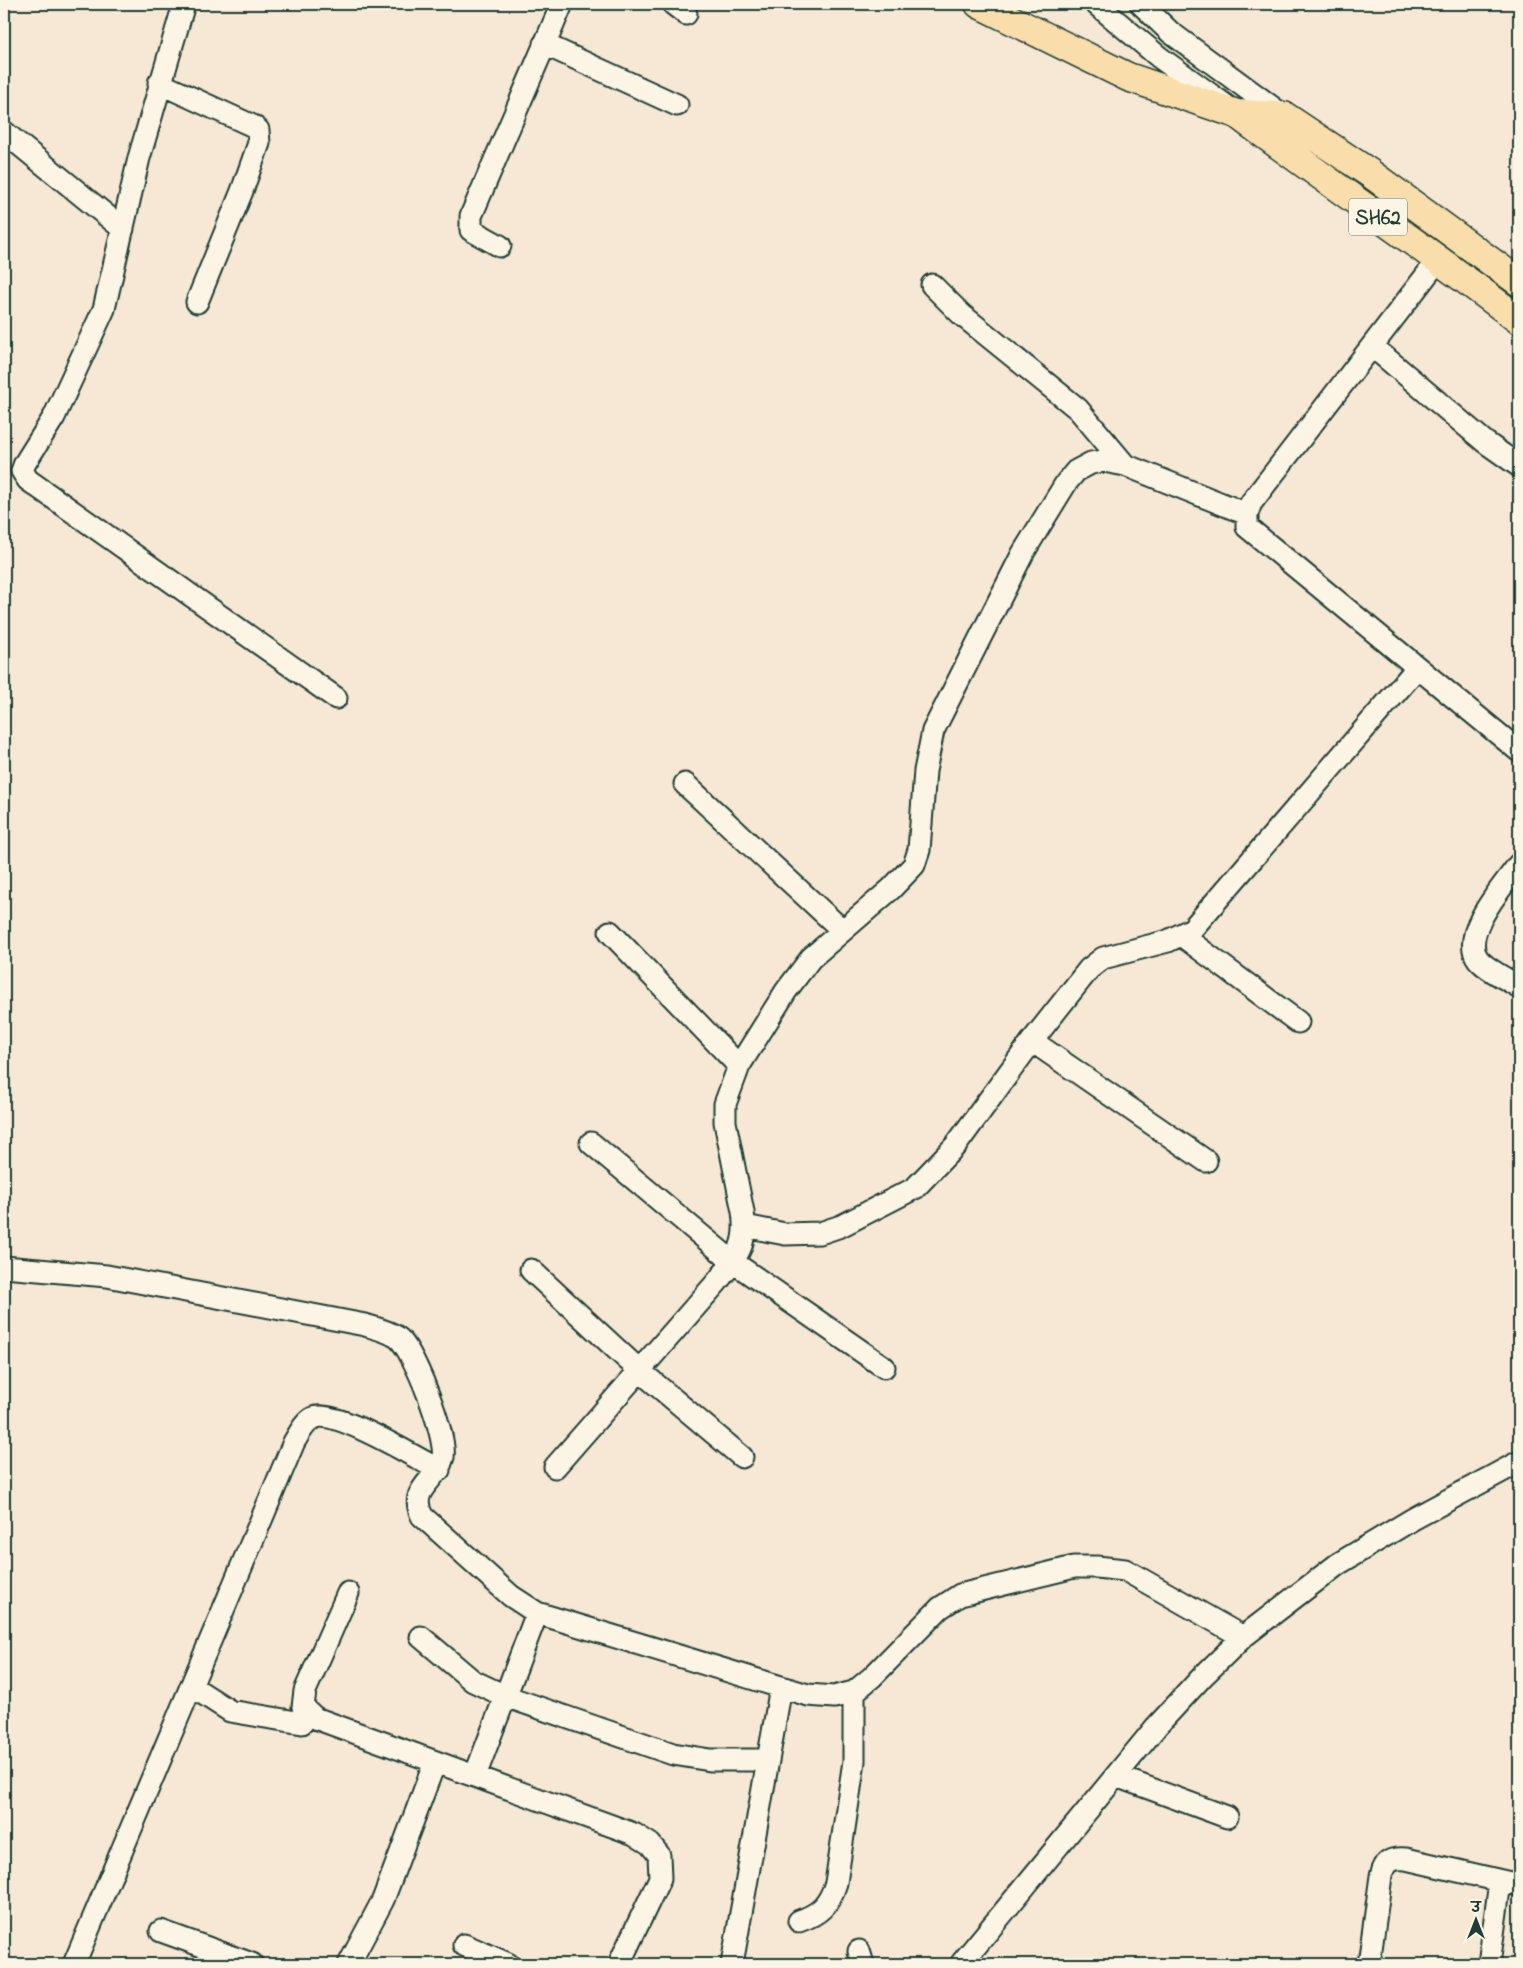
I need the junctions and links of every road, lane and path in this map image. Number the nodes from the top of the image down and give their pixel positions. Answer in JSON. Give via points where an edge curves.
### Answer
{"nodes":[{"id":1,"x":184,"y":4,"type":"edge"},
{"id":2,"x":562,"y":4,"type":"edge"},
{"id":3,"x":979,"y":4,"type":"edge"},
{"id":4,"x":1096,"y":4,"type":"edge"},
{"id":5,"x":1141,"y":4,"type":"edge"},
{"id":6,"x":544,"y":44,"type":"junction"},
{"id":7,"x":159,"y":83,"type":"junction"},
{"id":8,"x":677,"y":105,"type":"dead end"},
{"id":9,"x":1237,"y":114,"type":"junction"},
{"id":10,"x":1284,"y":116,"type":"junction"},
{"id":11,"x":4,"y":132,"type":"edge"},
{"id":12,"x":123,"y":229,"type":"junction"},
{"id":13,"x":500,"y":246,"type":"dead end"},
{"id":14,"x":1440,"y":259,"type":"junction"},
{"id":15,"x":1519,"y":282,"type":"edge"},
{"id":16,"x":932,"y":285,"type":"dead end"},
{"id":17,"x":197,"y":302,"type":"dead end"},
{"id":18,"x":1519,"y":320,"type":"edge"},
{"id":19,"x":1372,"y":346,"type":"junction"},
{"id":20,"x":1125,"y":465,"type":"junction"},
{"id":21,"x":1519,"y":466,"type":"edge"},
{"id":22,"x":1247,"y":514,"type":"junction"},
{"id":23,"x":1417,"y":668,"type":"junction"},
{"id":24,"x":336,"y":698,"type":"dead end"},
{"id":25,"x":1519,"y":751,"type":"edge"},
{"id":26,"x":685,"y":784,"type":"dead end"},
{"id":27,"x":1519,"y":864,"type":"edge"},
{"id":28,"x":842,"y":930,"type":"junction"},
{"id":29,"x":610,"y":932,"type":"dead end"},
{"id":30,"x":1181,"y":936,"type":"junction"},
{"id":31,"x":1519,"y":987,"type":"edge"},
{"id":32,"x":1298,"y":1022,"type":"dead end"},
{"id":33,"x":1032,"y":1041,"type":"junction"},
{"id":34,"x":739,"y":1066,"type":"junction"},
{"id":35,"x":591,"y":1143,"type":"dead end"},
{"id":36,"x":1206,"y":1161,"type":"dead end"},
{"id":37,"x":745,"y":1226,"type":"junction"},
{"id":38,"x":733,"y":1262,"type":"junction"},
{"id":39,"x":4,"y":1267,"type":"edge"},
{"id":40,"x":531,"y":1270,"type":"dead end"},
{"id":41,"x":884,"y":1367,"type":"dead end"},
{"id":42,"x":640,"y":1371,"type":"junction"},
{"id":43,"x":742,"y":1457,"type":"dead end"},
{"id":44,"x":1519,"y":1462,"type":"edge"},
{"id":45,"x":555,"y":1467,"type":"dead end"},
{"id":46,"x":439,"y":1470,"type":"junction"},
{"id":47,"x":348,"y":1593,"type":"dead end"},
{"id":48,"x":537,"y":1613,"type":"junction"},
{"id":49,"x":421,"y":1637,"type":"dead end"},
{"id":50,"x":1243,"y":1637,"type":"junction"},
{"id":51,"x":191,"y":1686,"type":"junction"},
{"id":52,"x":781,"y":1687,"type":"junction"},
{"id":53,"x":854,"y":1692,"type":"junction"},
{"id":54,"x":505,"y":1696,"type":"junction"},
{"id":55,"x":302,"y":1723,"type":"dead end"},
{"id":56,"x":768,"y":1760,"type":"junction"},
{"id":57,"x":435,"y":1762,"type":"junction"},
{"id":58,"x":475,"y":1776,"type":"junction"},
{"id":59,"x":1116,"y":1776,"type":"junction"},
{"id":60,"x":1227,"y":1817,"type":"dead end"},
{"id":61,"x":1510,"y":1884,"type":"edge"},
{"id":62,"x":799,"y":1921,"type":"dead end"},
{"id":63,"x":161,"y":1931,"type":"dead end"},
{"id":64,"x":464,"y":1945,"type":"dead end"},
{"id":65,"x":623,"y":1963,"type":"edge"},
{"id":66,"x":74,"y":1964,"type":"edge"},
{"id":67,"x":252,"y":1964,"type":"edge"},
{"id":68,"x":349,"y":1964,"type":"edge"},
{"id":69,"x":508,"y":1964,"type":"edge"},
{"id":70,"x":732,"y":1964,"type":"edge"},
{"id":71,"x":960,"y":1964,"type":"edge"},
{"id":72,"x":1369,"y":1964,"type":"edge"},
{"id":73,"x":1489,"y":1964,"type":"edge"}],
"edges":[{"from":1,"to":7,"type":"street"},
{"from":2,"to":6,"type":"street"},
{"from":3,"to":9,"type":"main road","number":"SH62","via":[[1128,77]]},
{"from":4,"to":9,"type":"street","via":[[1159,57]]},
{"from":5,"to":10,"type":"street","via":[[1170,32]]},
{"from":6,"to":8,"type":"street"},
{"from":6,"to":13,"type":"street","via":[[471,216],[471,230]]},
{"from":7,"to":12,"type":"street"},
{"from":7,"to":17,"type":"street","via":[[253,126],[259,135],[242,191]]},
{"from":9,"to":10,"type":"main road","number":"SH62"},
{"from":9,"to":14,"type":"main road","number":"SH62"},
{"from":10,"to":15,"type":"main road","number":"SH62","via":[[1371,174]]},
{"from":11,"to":12,"type":"street"},
{"from":12,"to":24,"type":"street","via":[[100,320],[54,417],[25,463],[23,474]]},
{"from":14,"to":18,"type":"main road","number":"SH62"},
{"from":14,"to":19,"type":"street"},
{"from":16,"to":20,"type":"street","via":[[962,315],[1078,409]]},
{"from":19,"to":21,"type":"street","via":[[1485,442]]},
{"from":19,"to":22,"type":"street","via":[[1251,503]]},
{"from":20,"to":22,"type":"street"},
{"from":20,"to":28,"type":"street","via":[[1104,461],[1091,463],[1076,471],[1066,482],[1023,554],[933,731],[925,771],[919,850],[914,864],[891,889]]},
{"from":22,"to":23,"type":"street","via":[[1247,527],[1256,537]]},
{"from":23,"to":25,"type":"street"},
{"from":23,"to":30,"type":"street","via":[[1192,929]]},
{"from":26,"to":28,"type":"street"},
{"from":27,"to":31,"type":"street","via":[[1483,915],[1474,932],[1473,948],[1478,958]]},
{"from":28,"to":34,"type":"street","via":[[824,944],[799,972]]},
{"from":29,"to":34,"type":"street"},
{"from":30,"to":32,"type":"street"},
{"from":30,"to":33,"type":"street","via":[[1103,958],[1075,985]]},
{"from":33,"to":36,"type":"street"},
{"from":33,"to":37,"type":"street","via":[[956,1146],[915,1188],[820,1233],[785,1234]]},
{"from":34,"to":37,"type":"street","via":[[725,1104],[725,1122]]},
{"from":35,"to":38,"type":"street"},
{"from":37,"to":38,"type":"street","via":[[743,1245]]},
{"from":38,"to":41,"type":"street"},
{"from":38,"to":42,"type":"street"},
{"from":39,"to":46,"type":"street","via":[[107,1276],[365,1325],[398,1338],[418,1370],[443,1440]]},
{"from":40,"to":42,"type":"street"},
{"from":42,"to":43,"type":"street"},
{"from":42,"to":45,"type":"street"},
{"from":44,"to":50,"type":"street","via":[[1413,1518],[1338,1564]]},
{"from":46,"to":48,"type":"street","via":[[418,1494],[417,1506],[422,1516],[511,1596]]},
{"from":46,"to":51,"type":"street","via":[[347,1422],[329,1417],[314,1418],[302,1428]]},
{"from":47,"to":57,"type":"street","via":[[305,1691],[303,1707],[315,1718]]},
{"from":48,"to":52,"type":"street"},
{"from":48,"to":54,"type":"street"},
{"from":49,"to":54,"type":"street","via":[[473,1681]]},
{"from":50,"to":53,"type":"street","via":[[1125,1570],[1074,1567],[960,1595],[940,1608]]},
{"from":50,"to":59,"type":"street","via":[[1203,1676]]},
{"from":51,"to":55,"type":"street","via":[[230,1711]]},
{"from":51,"to":66,"type":"street"},
{"from":52,"to":53,"type":"street","via":[[808,1695],[834,1697]]},
{"from":52,"to":56,"type":"street"},
{"from":53,"to":62,"type":"street","via":[[854,1761],[836,1884],[824,1909]]},
{"from":54,"to":56,"type":"street","via":[[673,1754],[710,1760]]},
{"from":54,"to":58,"type":"street"},
{"from":56,"to":70,"type":"street"},
{"from":57,"to":58,"type":"street"},
{"from":57,"to":68,"type":"street","via":[[383,1900]]},
{"from":58,"to":65,"type":"street","via":[[634,1834],[650,1844],[659,1855],[660,1878]]},
{"from":59,"to":60,"type":"street"},
{"from":59,"to":71,"type":"street"},
{"from":61,"to":72,"type":"street","via":[[1392,1858],[1384,1864],[1380,1876]]},
{"from":61,"to":73,"type":"street"},
{"from":63,"to":67,"type":"street"},
{"from":64,"to":69,"type":"street"}]}
